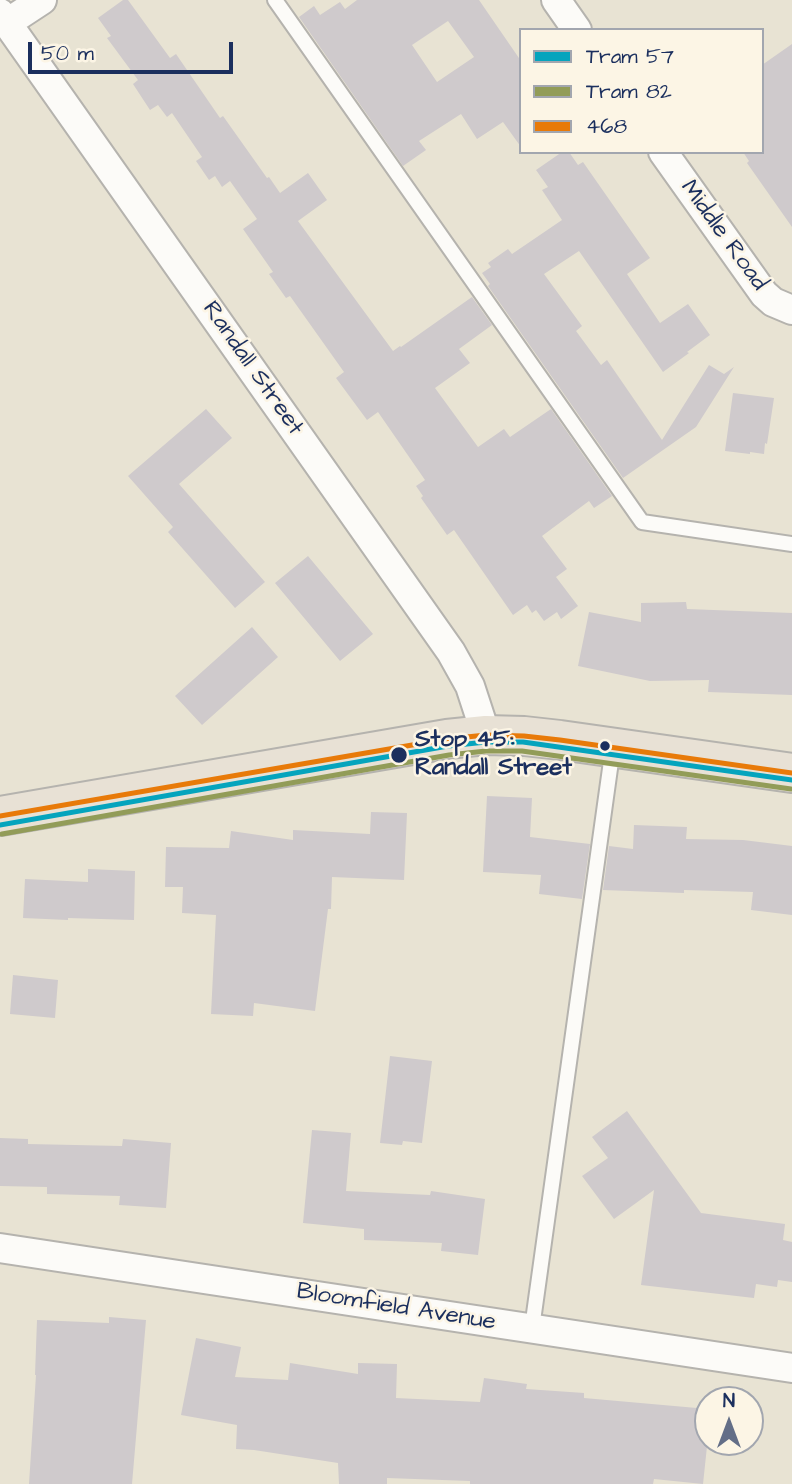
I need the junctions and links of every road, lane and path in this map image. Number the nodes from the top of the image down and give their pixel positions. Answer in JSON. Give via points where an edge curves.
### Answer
{"nodes":[{"id":1,"x":42,"y":0,"type":"edge"},
{"id":2,"x":275,"y":0,"type":"edge"},
{"id":3,"x":556,"y":0,"type":"edge"},
{"id":4,"x":4,"y":18,"type":"edge"},
{"id":5,"x":576,"y":28,"type":"edge"},
{"id":6,"x":664,"y":154,"type":"edge"},
{"id":7,"x":792,"y":310,"type":"edge"},
{"id":8,"x":792,"y":544,"type":"edge"},
{"id":9,"x":486,"y":735,"type":"junction"},
{"id":10,"x":613,"y":747,"type":"junction"},
{"id":11,"x":792,"y":773,"type":"edge"},
{"id":12,"x":0,"y":816,"type":"edge"},
{"id":13,"x":0,"y":1248,"type":"edge"},
{"id":14,"x":532,"y":1328,"type":"junction"},
{"id":15,"x":792,"y":1368,"type":"edge"}],
"edges":[{"from":1,"to":4,"type":"street"},
{"from":2,"to":8,"type":"lane","via":[[642,522]]},
{"from":3,"to":5,"type":"street"},
{"from":4,"to":9,"type":"street","name":"Randall Street","via":[[451,652],[470,686]]},
{"from":6,"to":7,"type":"street","name":"Middle Road","via":[[764,294]]},
{"from":9,"to":10,"type":"main road"},
{"from":9,"to":12,"type":"main road"},
{"from":10,"to":11,"type":"main road"},
{"from":10,"to":14,"type":"lane"},
{"from":13,"to":14,"type":"street","name":"Bloomfield Avenue"},
{"from":14,"to":15,"type":"street","name":"Bloomfield Avenue"}]}
